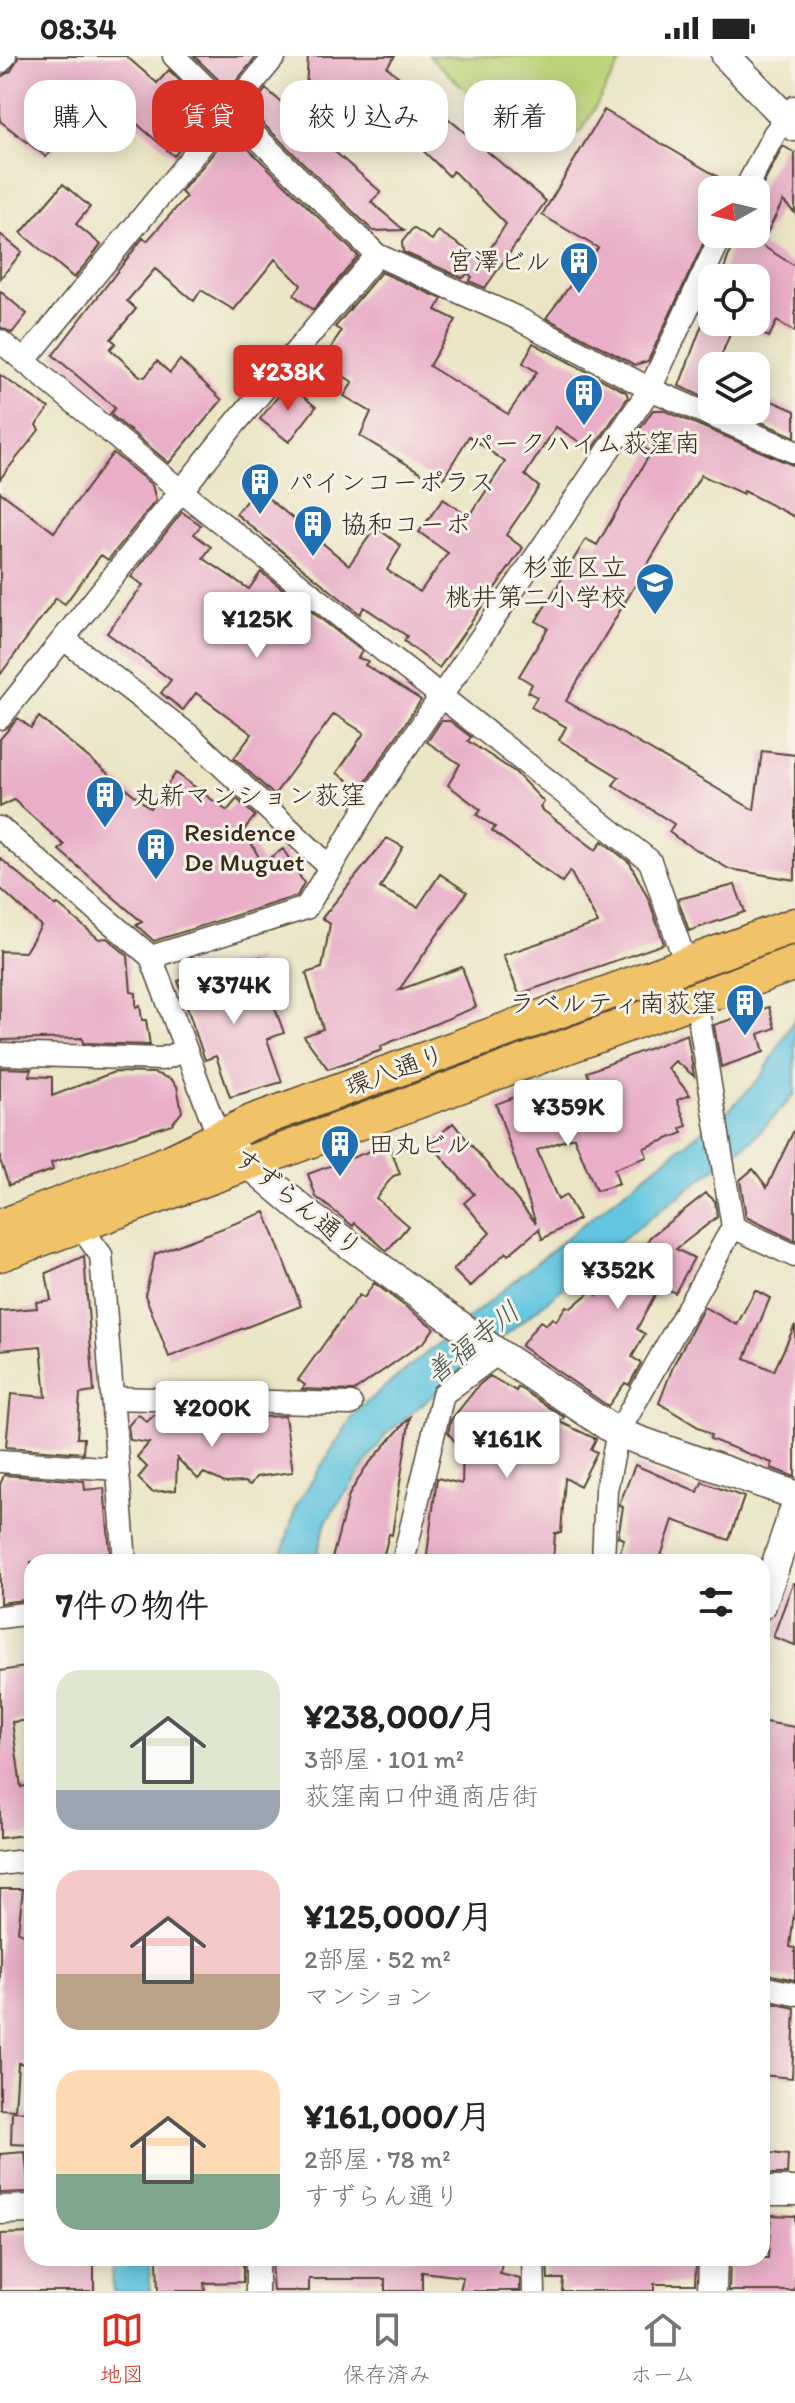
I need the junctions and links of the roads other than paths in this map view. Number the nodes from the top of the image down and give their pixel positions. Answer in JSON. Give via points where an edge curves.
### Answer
{"nodes":[{"id":1,"x":5,"y":56,"type":"edge"},
{"id":2,"x":174,"y":56,"type":"edge"},
{"id":3,"x":275,"y":56,"type":"edge"},
{"id":4,"x":726,"y":56,"type":"edge"},
{"id":5,"x":0,"y":62,"type":"edge"},
{"id":6,"x":199,"y":80,"type":"edge"},
{"id":7,"x":254,"y":80,"type":"edge"},
{"id":8,"x":792,"y":117,"type":"edge"},
{"id":9,"x":264,"y":143,"type":"edge"},
{"id":10,"x":193,"y":152,"type":"edge"},
{"id":11,"x":754,"y":176,"type":"edge"},
{"id":12,"x":715,"y":248,"type":"edge"},
{"id":13,"x":377,"y":255,"type":"junction"},
{"id":14,"x":0,"y":341,"type":"edge"},
{"id":15,"x":25,"y":360,"type":"junction"},
{"id":16,"x":650,"y":389,"type":"junction"},
{"id":17,"x":795,"y":452,"type":"edge"},
{"id":18,"x":187,"y":484,"type":"junction"},
{"id":19,"x":64,"y":639,"type":"junction"},
{"id":20,"x":441,"y":698,"type":"junction"},
{"id":21,"x":0,"y":718,"type":"edge"},
{"id":22,"x":0,"y":828,"type":"edge"},
{"id":23,"x":331,"y":868,"type":"junction"},
{"id":24,"x":795,"y":925,"type":"edge"},
{"id":25,"x":151,"y":957,"type":"junction"},
{"id":26,"x":795,"y":963,"type":"edge"},
{"id":27,"x":686,"y":964,"type":"junction"},
{"id":28,"x":696,"y":999,"type":"junction"},
{"id":29,"x":186,"y":1050,"type":"junction"},
{"id":30,"x":0,"y":1054,"type":"edge"},
{"id":31,"x":219,"y":1138,"type":"junction"},
{"id":32,"x":170,"y":1162,"type":"junction"},
{"id":33,"x":247,"y":1162,"type":"junction"},
{"id":34,"x":0,"y":1203,"type":"edge"},
{"id":35,"x":0,"y":1227,"type":"edge"},
{"id":36,"x":733,"y":1227,"type":"junction"},
{"id":37,"x":90,"y":1240,"type":"junction"},
{"id":38,"x":0,"y":1254,"type":"edge"},
{"id":39,"x":795,"y":1256,"type":"edge"},
{"id":40,"x":0,"y":1274,"type":"edge"},
{"id":41,"x":496,"y":1350,"type":"junction"},
{"id":42,"x":112,"y":1398,"type":"junction"},
{"id":43,"x":351,"y":1404,"type":"dead end"},
{"id":44,"x":618,"y":1433,"type":"junction"},
{"id":45,"x":0,"y":1461,"type":"edge"},
{"id":46,"x":117,"y":1469,"type":"junction"},
{"id":47,"x":795,"y":1495,"type":"edge"},
{"id":48,"x":795,"y":1507,"type":"edge"},
{"id":49,"x":124,"y":1554,"type":"edge"},
{"id":50,"x":405,"y":1554,"type":"edge"},
{"id":51,"x":603,"y":1554,"type":"edge"},
{"id":52,"x":770,"y":1581,"type":"edge"},
{"id":53,"x":24,"y":1614,"type":"edge"},
{"id":54,"x":0,"y":1617,"type":"edge"},
{"id":55,"x":24,"y":1861,"type":"edge"},
{"id":56,"x":0,"y":1864,"type":"edge"},
{"id":57,"x":770,"y":1989,"type":"edge"},
{"id":58,"x":795,"y":1994,"type":"edge"},
{"id":59,"x":770,"y":2191,"type":"edge"},
{"id":60,"x":795,"y":2191,"type":"edge"},
{"id":61,"x":24,"y":2206,"type":"edge"},
{"id":62,"x":0,"y":2210,"type":"edge"},
{"id":63,"x":257,"y":2266,"type":"edge"},
{"id":64,"x":533,"y":2266,"type":"edge"},
{"id":65,"x":713,"y":2266,"type":"edge"},
{"id":66,"x":257,"y":2291,"type":"edge"},
{"id":67,"x":534,"y":2291,"type":"edge"},
{"id":68,"x":712,"y":2291,"type":"edge"}],
"edges":[{"from":1,"to":5,"type":"street"},
{"from":2,"to":6,"type":"street"},
{"from":3,"to":7,"type":"street"},
{"from":4,"to":8,"type":"street"},
{"from":8,"to":11,"type":"street"},
{"from":9,"to":13,"type":"street"},
{"from":10,"to":15,"type":"street"},
{"from":12,"to":16,"type":"street"},
{"from":13,"to":16,"type":"street","via":[[515,317]]},
{"from":13,"to":18,"type":"street"},
{"from":14,"to":15,"type":"street"},
{"from":15,"to":18,"type":"street"},
{"from":16,"to":17,"type":"street"},
{"from":16,"to":20,"type":"street"},
{"from":18,"to":19,"type":"street"},
{"from":18,"to":20,"type":"street"},
{"from":19,"to":21,"type":"street"},
{"from":19,"to":23,"type":"street","via":[[190,736]]},
{"from":20,"to":23,"type":"street"},
{"from":20,"to":27,"type":"street","via":[[650,861]]},
{"from":22,"to":25,"type":"street","name":"すずらん通り"},
{"from":23,"to":25,"type":"street","via":[[306,908]]},
{"from":24,"to":27,"type":"main road","name":"環八通り"},
{"from":25,"to":29,"type":"street","name":"すずらん通り"},
{"from":26,"to":28,"type":"main road","name":"環八通り"},
{"from":27,"to":31,"type":"main road","name":"環八通り"},
{"from":28,"to":33,"type":"main road","name":"環八通り"},
{"from":28,"to":36,"type":"street"},
{"from":29,"to":30,"type":"street","via":[[162,1059]]},
{"from":29,"to":31,"type":"street","name":"すずらん通り"},
{"from":31,"to":32,"type":"main road","name":"環八通り"},
{"from":31,"to":33,"type":"street","name":"すずらん通り"},
{"from":32,"to":34,"type":"main road","via":[[129,1154]]},
{"from":32,"to":35,"type":"main road","name":"環八通り"},
{"from":33,"to":37,"type":"main road","via":[[180,1206]]},
{"from":33,"to":38,"type":"main road","name":"環八通り"},
{"from":33,"to":41,"type":"street","name":"すずらん通り","via":[[310,1216]]},
{"from":36,"to":39,"type":"street"},
{"from":36,"to":44,"type":"street"},
{"from":37,"to":40,"type":"main road"},
{"from":37,"to":42,"type":"street","via":[[101,1255]]},
{"from":41,"to":44,"type":"street","name":"すずらん通り"},
{"from":41,"to":50,"type":"street","via":[[443,1394]]},
{"from":42,"to":43,"type":"street"},
{"from":42,"to":46,"type":"street"},
{"from":44,"to":47,"type":"street","name":"すずらん通り"},
{"from":44,"to":51,"type":"street","via":[[606,1490]]},
{"from":45,"to":46,"type":"street"},
{"from":46,"to":49,"type":"street"},
{"from":48,"to":52,"type":"street"},
{"from":53,"to":54,"type":"street"},
{"from":55,"to":56,"type":"street"},
{"from":57,"to":58,"type":"street"},
{"from":59,"to":60,"type":"street"},
{"from":61,"to":62,"type":"street"},
{"from":63,"to":66,"type":"street"},
{"from":64,"to":67,"type":"street"},
{"from":65,"to":68,"type":"street"}]}
